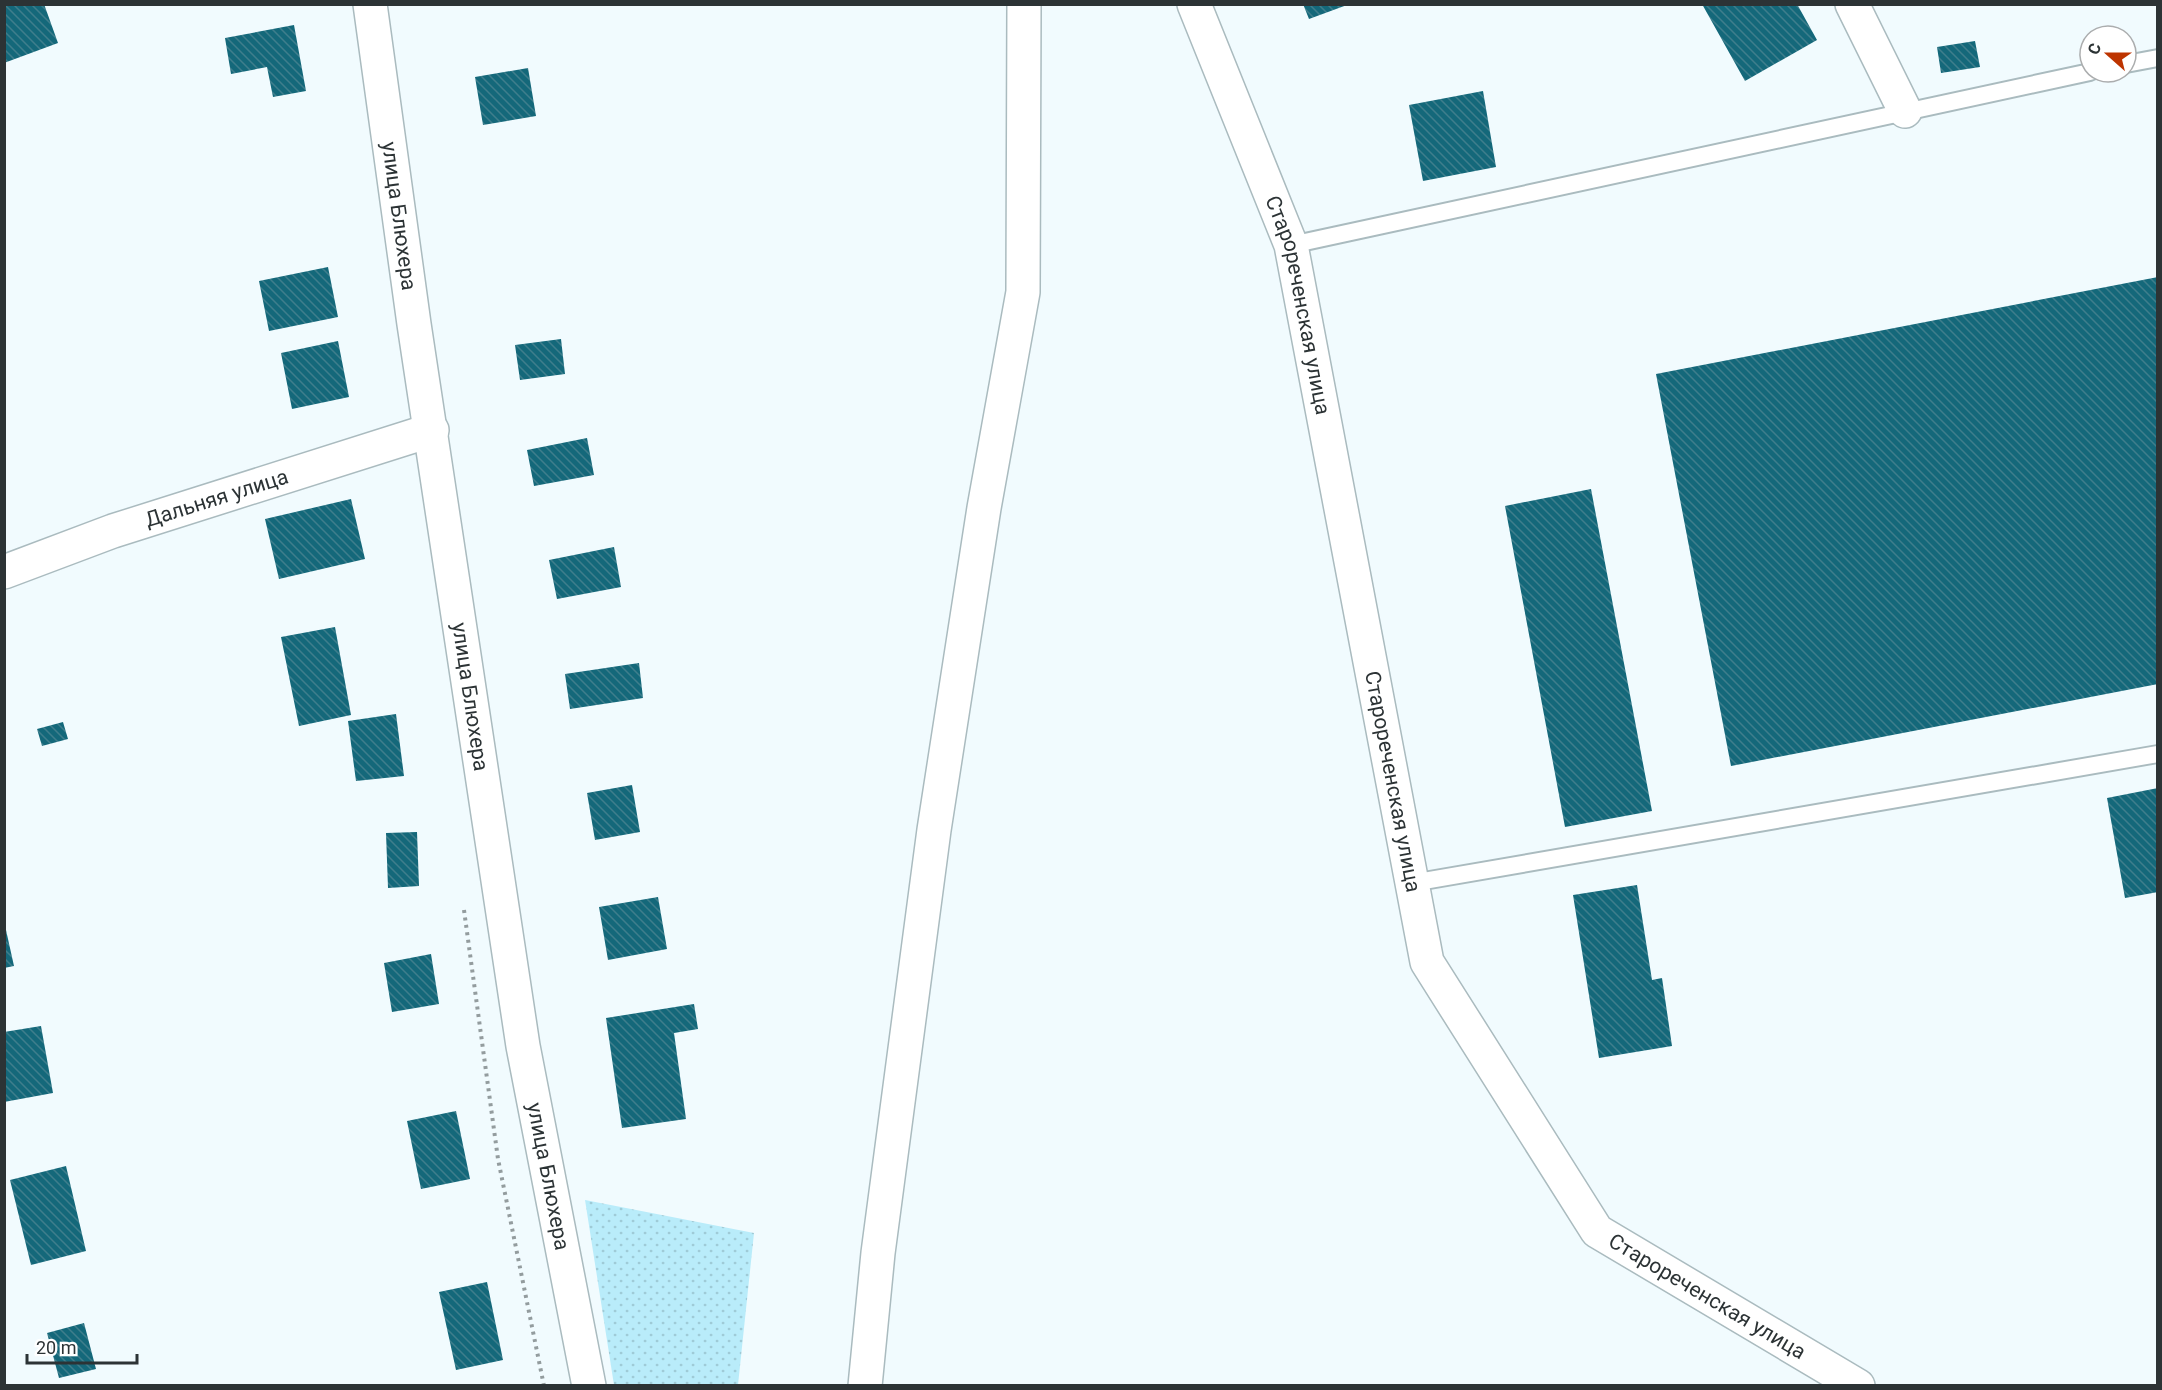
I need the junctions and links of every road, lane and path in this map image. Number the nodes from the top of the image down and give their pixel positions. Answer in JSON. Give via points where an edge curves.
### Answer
{"nodes":[{"id":1,"x":370,"y":4,"type":"edge"},
{"id":2,"x":1024,"y":4,"type":"edge"},
{"id":3,"x":1194,"y":4,"type":"edge"},
{"id":4,"x":1852,"y":4,"type":"edge"},
{"id":5,"x":2157,"y":58,"type":"edge"},
{"id":6,"x":2138,"y":62,"type":"edge"},
{"id":7,"x":2078,"y":75,"type":"edge"},
{"id":8,"x":1905,"y":111,"type":"junction"},
{"id":9,"x":1291,"y":245,"type":"junction"},
{"id":10,"x":432,"y":430,"type":"junction"},
{"id":11,"x":4,"y":572,"type":"edge"},
{"id":12,"x":2157,"y":754,"type":"edge"},
{"id":13,"x":1412,"y":883,"type":"junction"},
{"id":14,"x":589,"y":1386,"type":"edge"},
{"id":15,"x":865,"y":1386,"type":"edge"},
{"id":16,"x":1858,"y":1386,"type":"edge"}],
"edges":[{"from":1,"to":10,"type":"street","name":"улица Блюхера"},
{"from":2,"to":15,"type":"street","via":[[1023,292],[984,508],[934,830],[878,1254]]},
{"from":3,"to":9,"type":"street","name":"Старореченская улица"},
{"from":4,"to":8,"type":"street"},
{"from":5,"to":6,"type":"lane"},
{"from":7,"to":8,"type":"lane"},
{"from":8,"to":9,"type":"lane"},
{"from":9,"to":13,"type":"street","name":"Старореченская улица"},
{"from":10,"to":11,"type":"street","name":"Дальняя улица","via":[[113,531]]},
{"from":10,"to":14,"type":"street","name":"улица Блюхера","via":[[523,1046]]},
{"from":12,"to":13,"type":"lane"},
{"from":13,"to":16,"type":"street","name":"Старореченская улица","via":[[1427,962],[1597,1231]]}]}
